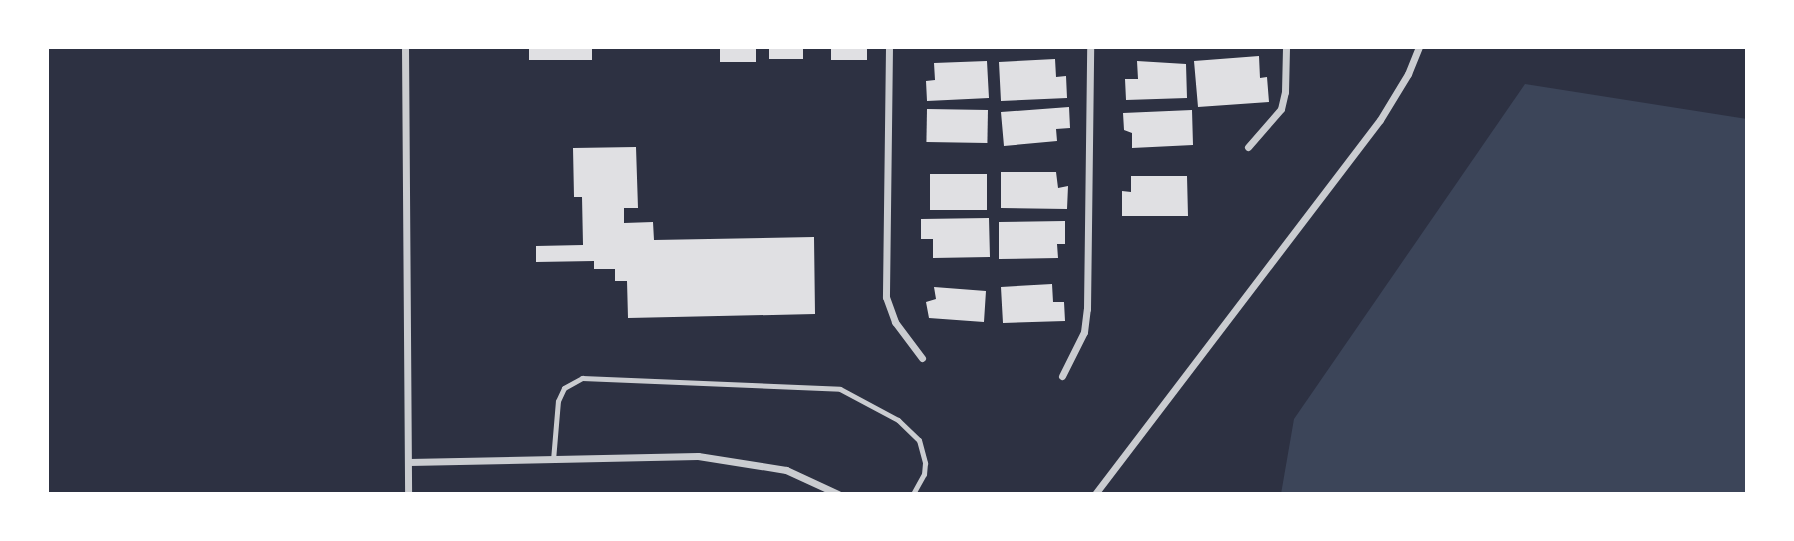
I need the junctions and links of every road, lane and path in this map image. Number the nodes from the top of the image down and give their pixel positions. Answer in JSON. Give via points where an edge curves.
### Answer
{"nodes":[{"id":1,"x":405,"y":47,"type":"edge"},
{"id":2,"x":889,"y":47,"type":"edge"},
{"id":3,"x":1090,"y":47,"type":"edge"},
{"id":4,"x":1286,"y":47,"type":"edge"},
{"id":5,"x":1419,"y":47,"type":"edge"},
{"id":6,"x":1248,"y":146,"type":"dead end"},
{"id":7,"x":922,"y":358,"type":"dead end"},
{"id":8,"x":1062,"y":376,"type":"dead end"},
{"id":9,"x":553,"y":460,"type":"junction"},
{"id":10,"x":409,"y":462,"type":"junction"},
{"id":11,"x":408,"y":494,"type":"edge"},
{"id":12,"x":838,"y":494,"type":"edge"},
{"id":13,"x":913,"y":494,"type":"edge"},
{"id":14,"x":1095,"y":494,"type":"edge"}],
"edges":[{"from":1,"to":10,"type":"street"},
{"from":2,"to":7,"type":"street","via":[[886,297],[895,323]]},
{"from":3,"to":8,"type":"street","via":[[1087,309],[1084,331]]},
{"from":4,"to":6,"type":"street","via":[[1281,109]]},
{"from":5,"to":14,"type":"street","via":[[1380,120]]},
{"from":9,"to":10,"type":"street"},
{"from":9,"to":12,"type":"street","via":[[698,456],[786,470]]},
{"from":9,"to":13,"type":"lane","via":[[558,401],[564,388],[582,378],[840,389],[898,420],[919,439],[924,474]]},
{"from":10,"to":11,"type":"street"}]}
